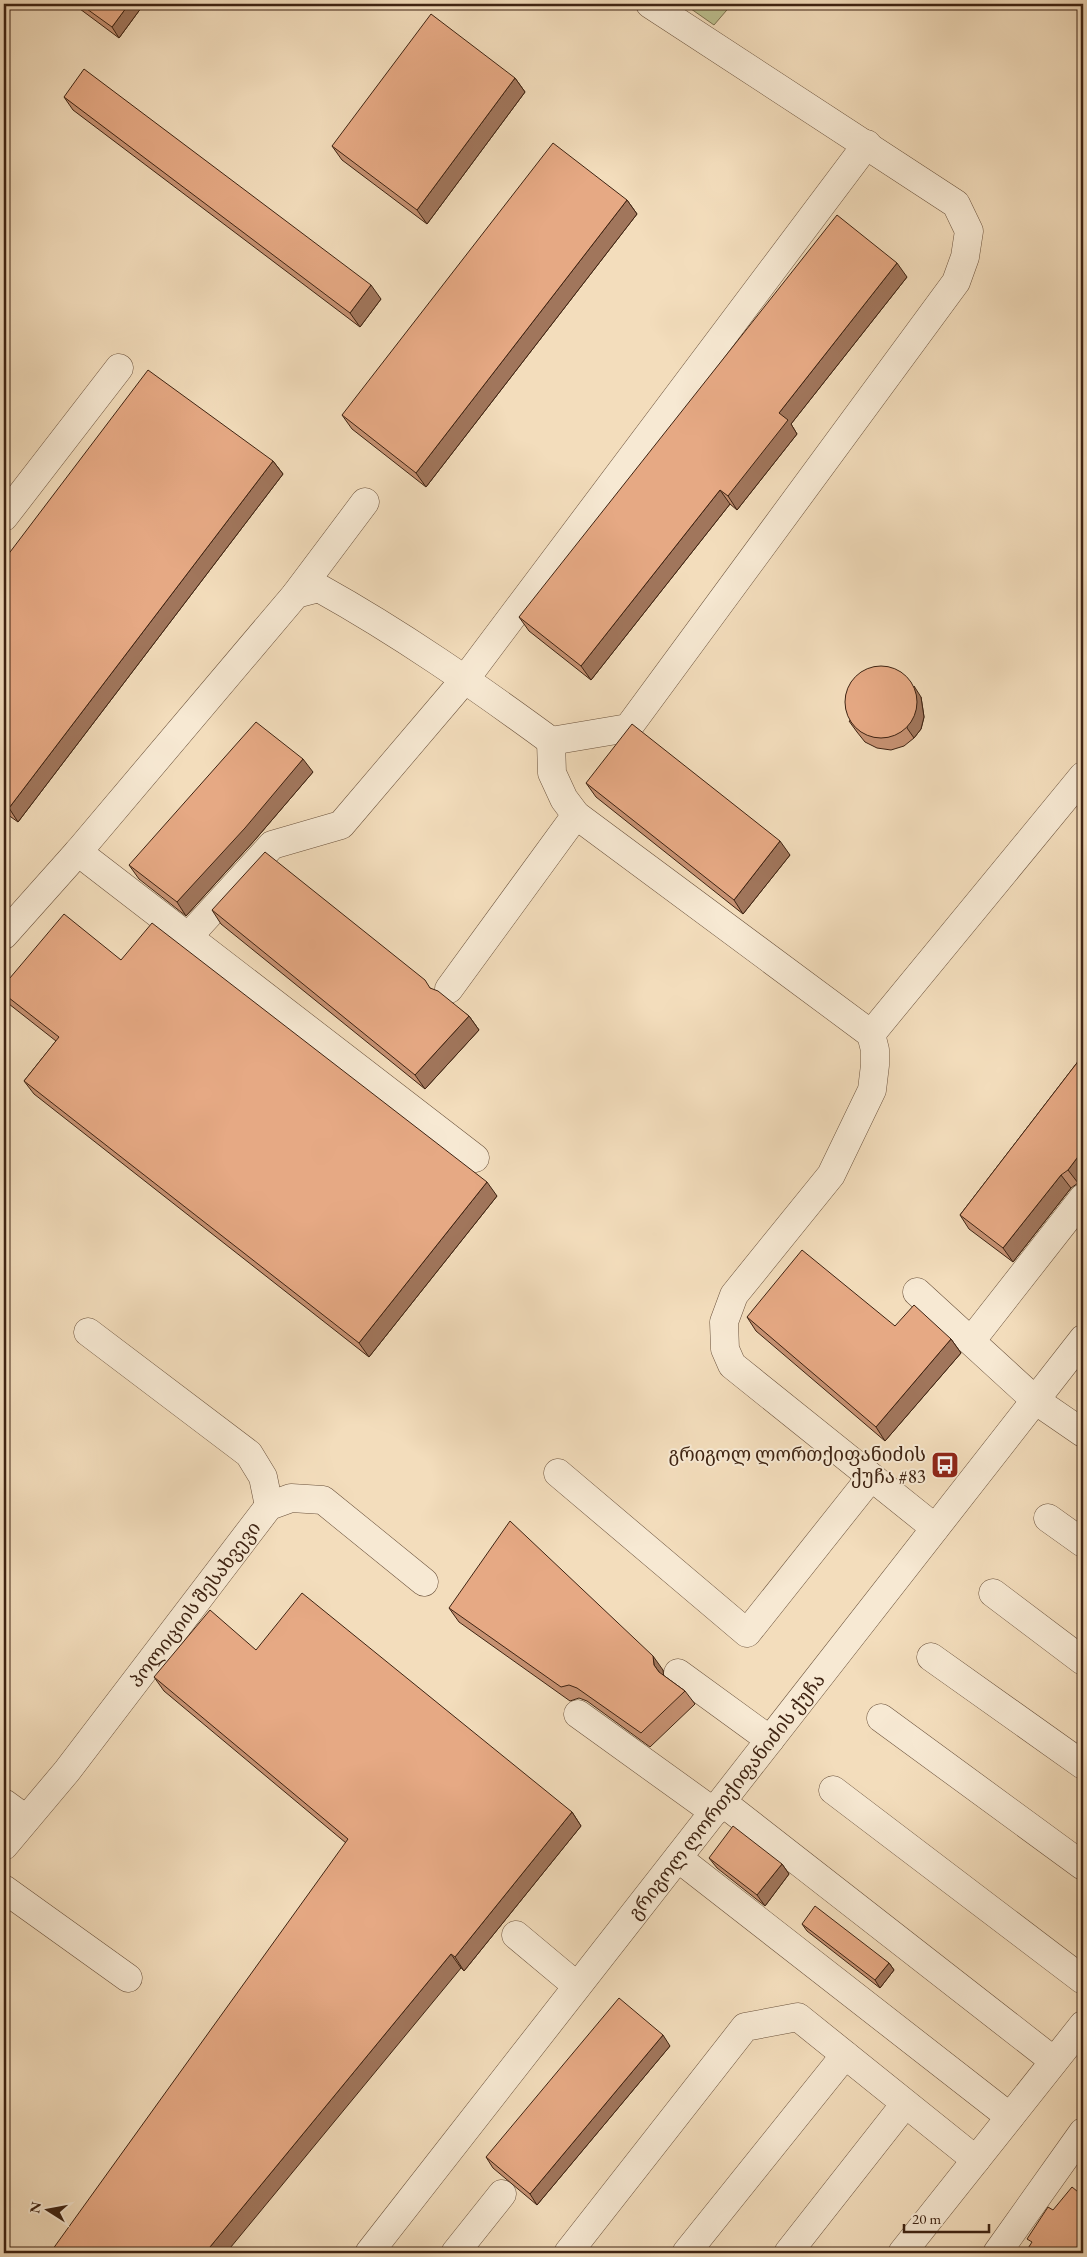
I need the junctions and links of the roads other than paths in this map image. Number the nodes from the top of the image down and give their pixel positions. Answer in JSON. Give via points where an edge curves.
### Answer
{"nodes":[{"id":1,"x":650,"y":4,"type":"edge"},
{"id":2,"x":868,"y":144,"type":"junction"},
{"id":3,"x":119,"y":368,"type":"dead end"},
{"id":4,"x":365,"y":502,"type":"dead end"},
{"id":5,"x":4,"y":517,"type":"edge"},
{"id":6,"x":296,"y":594,"type":"junction"},
{"id":7,"x":466,"y":678,"type":"junction"},
{"id":8,"x":550,"y":741,"type":"junction"},
{"id":9,"x":1083,"y":776,"type":"edge"},
{"id":10,"x":576,"y":815,"type":"junction"},
{"id":11,"x":78,"y":852,"type":"junction"},
{"id":12,"x":4,"y":935,"type":"edge"},
{"id":13,"x":188,"y":937,"type":"junction"},
{"id":14,"x":449,"y":989,"type":"dead end"},
{"id":15,"x":871,"y":1034,"type":"junction"},
{"id":16,"x":475,"y":1158,"type":"dead end"},
{"id":17,"x":1083,"y":1198,"type":"edge"},
{"id":18,"x":917,"y":1292,"type":"dead end"},
{"id":19,"x":88,"y":1332,"type":"dead end"},
{"id":20,"x":1083,"y":1339,"type":"edge"},
{"id":21,"x":971,"y":1341,"type":"junction"},
{"id":22,"x":1035,"y":1400,"type":"junction"},
{"id":23,"x":1083,"y":1433,"type":"edge"},
{"id":24,"x":558,"y":1473,"type":"dead end"},
{"id":25,"x":871,"y":1477,"type":"junction"},
{"id":26,"x":269,"y":1506,"type":"junction"},
{"id":27,"x":1048,"y":1518,"type":"dead end"},
{"id":28,"x":935,"y":1528,"type":"junction"},
{"id":29,"x":1083,"y":1544,"type":"edge"},
{"id":30,"x":424,"y":1582,"type":"dead end"},
{"id":31,"x":992,"y":1593,"type":"dead end"},
{"id":32,"x":931,"y":1657,"type":"dead end"},
{"id":33,"x":1083,"y":1661,"type":"edge"},
{"id":34,"x":678,"y":1673,"type":"dead end"},
{"id":35,"x":578,"y":1714,"type":"edge"},
{"id":36,"x":881,"y":1718,"type":"dead end"},
{"id":37,"x":770,"y":1740,"type":"junction"},
{"id":38,"x":1083,"y":1765,"type":"edge"},
{"id":39,"x":833,"y":1790,"type":"dead end"},
{"id":40,"x":4,"y":1803,"type":"edge"},
{"id":41,"x":718,"y":1807,"type":"junction"},
{"id":42,"x":26,"y":1819,"type":"junction"},
{"id":43,"x":4,"y":1846,"type":"edge"},
{"id":44,"x":678,"y":1858,"type":"junction"},
{"id":45,"x":1083,"y":1866,"type":"edge"},
{"id":46,"x":4,"y":1889,"type":"edge"},
{"id":47,"x":516,"y":1935,"type":"dead end"},
{"id":48,"x":128,"y":1978,"type":"dead end"},
{"id":49,"x":1083,"y":1980,"type":"edge"},
{"id":50,"x":577,"y":1986,"type":"junction"},
{"id":51,"x":1083,"y":2025,"type":"edge"},
{"id":52,"x":845,"y":2055,"type":"junction"},
{"id":53,"x":1054,"y":2062,"type":"junction"},
{"id":54,"x":905,"y":2104,"type":"junction"},
{"id":55,"x":1010,"y":2117,"type":"junction"},
{"id":56,"x":1083,"y":2132,"type":"edge"},
{"id":57,"x":976,"y":2160,"type":"junction"},
{"id":58,"x":502,"y":2194,"type":"dead end"},
{"id":59,"x":369,"y":2253,"type":"edge"},
{"id":60,"x":455,"y":2253,"type":"edge"},
{"id":61,"x":568,"y":2253,"type":"edge"},
{"id":62,"x":686,"y":2253,"type":"edge"},
{"id":63,"x":788,"y":2253,"type":"edge"},
{"id":64,"x":902,"y":2253,"type":"edge"},
{"id":65,"x":997,"y":2253,"type":"edge"}],
"edges":[{"from":1,"to":2,"type":"street"},
{"from":2,"to":7,"type":"street"},
{"from":2,"to":8,"type":"street","via":[[956,204],[969,231],[965,257],[956,282],[628,728]]},
{"from":3,"to":5,"type":"street"},
{"from":4,"to":6,"type":"street"},
{"from":6,"to":7,"type":"street","via":[[319,588]]},
{"from":6,"to":11,"type":"street"},
{"from":7,"to":8,"type":"street"},
{"from":7,"to":13,"type":"street","via":[[341,825],[272,845]]},
{"from":8,"to":10,"type":"street","via":[[552,773]]},
{"from":9,"to":15,"type":"street"},
{"from":10,"to":14,"type":"street"},
{"from":10,"to":15,"type":"street"},
{"from":11,"to":12,"type":"street"},
{"from":11,"to":13,"type":"street"},
{"from":13,"to":16,"type":"street"},
{"from":15,"to":25,"type":"street","via":[[876,1065],[872,1090],[831,1175],[734,1295],[724,1322],[725,1349],[732,1365]]},
{"from":17,"to":21,"type":"street"},
{"from":18,"to":21,"type":"street"},
{"from":19,"to":26,"type":"street","via":[[248,1454],[263,1478]]},
{"from":20,"to":22,"type":"street","name":"გრიგოლ ლორთქიფანიძის ქუჩა"},
{"from":21,"to":22,"type":"street"},
{"from":22,"to":23,"type":"street"},
{"from":22,"to":28,"type":"street","name":"გრიგოლ ლორთქიფანიძის ქუჩა"},
{"from":24,"to":25,"type":"street","via":[[747,1633]]},
{"from":25,"to":28,"type":"street"},
{"from":26,"to":30,"type":"street","name":"პოლიციის შესახვევი","via":[[291,1498],[322,1500]]},
{"from":26,"to":42,"type":"street","name":"პოლიციის შესახვევი"},
{"from":27,"to":29,"type":"street"},
{"from":28,"to":37,"type":"street","name":"გრიგოლ ლორთქიფანიძის ქუჩა"},
{"from":31,"to":33,"type":"street"},
{"from":32,"to":38,"type":"street"},
{"from":34,"to":37,"type":"street"},
{"from":35,"to":41,"type":"street"},
{"from":36,"to":45,"type":"street"},
{"from":37,"to":41,"type":"street","name":"გრიგოლ ლორთქიფანიძის ქუჩა"},
{"from":39,"to":49,"type":"street"},
{"from":40,"to":42,"type":"street"},
{"from":41,"to":44,"type":"street","name":"გრიგოლ ლორთქიფანიძის ქუჩა"},
{"from":41,"to":53,"type":"street"},
{"from":42,"to":43,"type":"street","name":"პოლიციის შესახვევი"},
{"from":44,"to":50,"type":"street","name":"გრიგოლ ლორთქიფანიძის ქუჩა"},
{"from":44,"to":55,"type":"street"},
{"from":46,"to":48,"type":"street"},
{"from":47,"to":50,"type":"street"},
{"from":50,"to":59,"type":"street","name":"გრიგოლ ლორთქიფანიძის ქუჩა"},
{"from":51,"to":53,"type":"street"},
{"from":52,"to":54,"type":"street"},
{"from":52,"to":61,"type":"street","via":[[798,2017],[745,2027]]},
{"from":52,"to":62,"type":"street"},
{"from":53,"to":55,"type":"street"},
{"from":54,"to":57,"type":"street"},
{"from":54,"to":63,"type":"street"},
{"from":55,"to":57,"type":"street"},
{"from":56,"to":65,"type":"street"},
{"from":57,"to":64,"type":"street"},
{"from":58,"to":60,"type":"street"}]}
